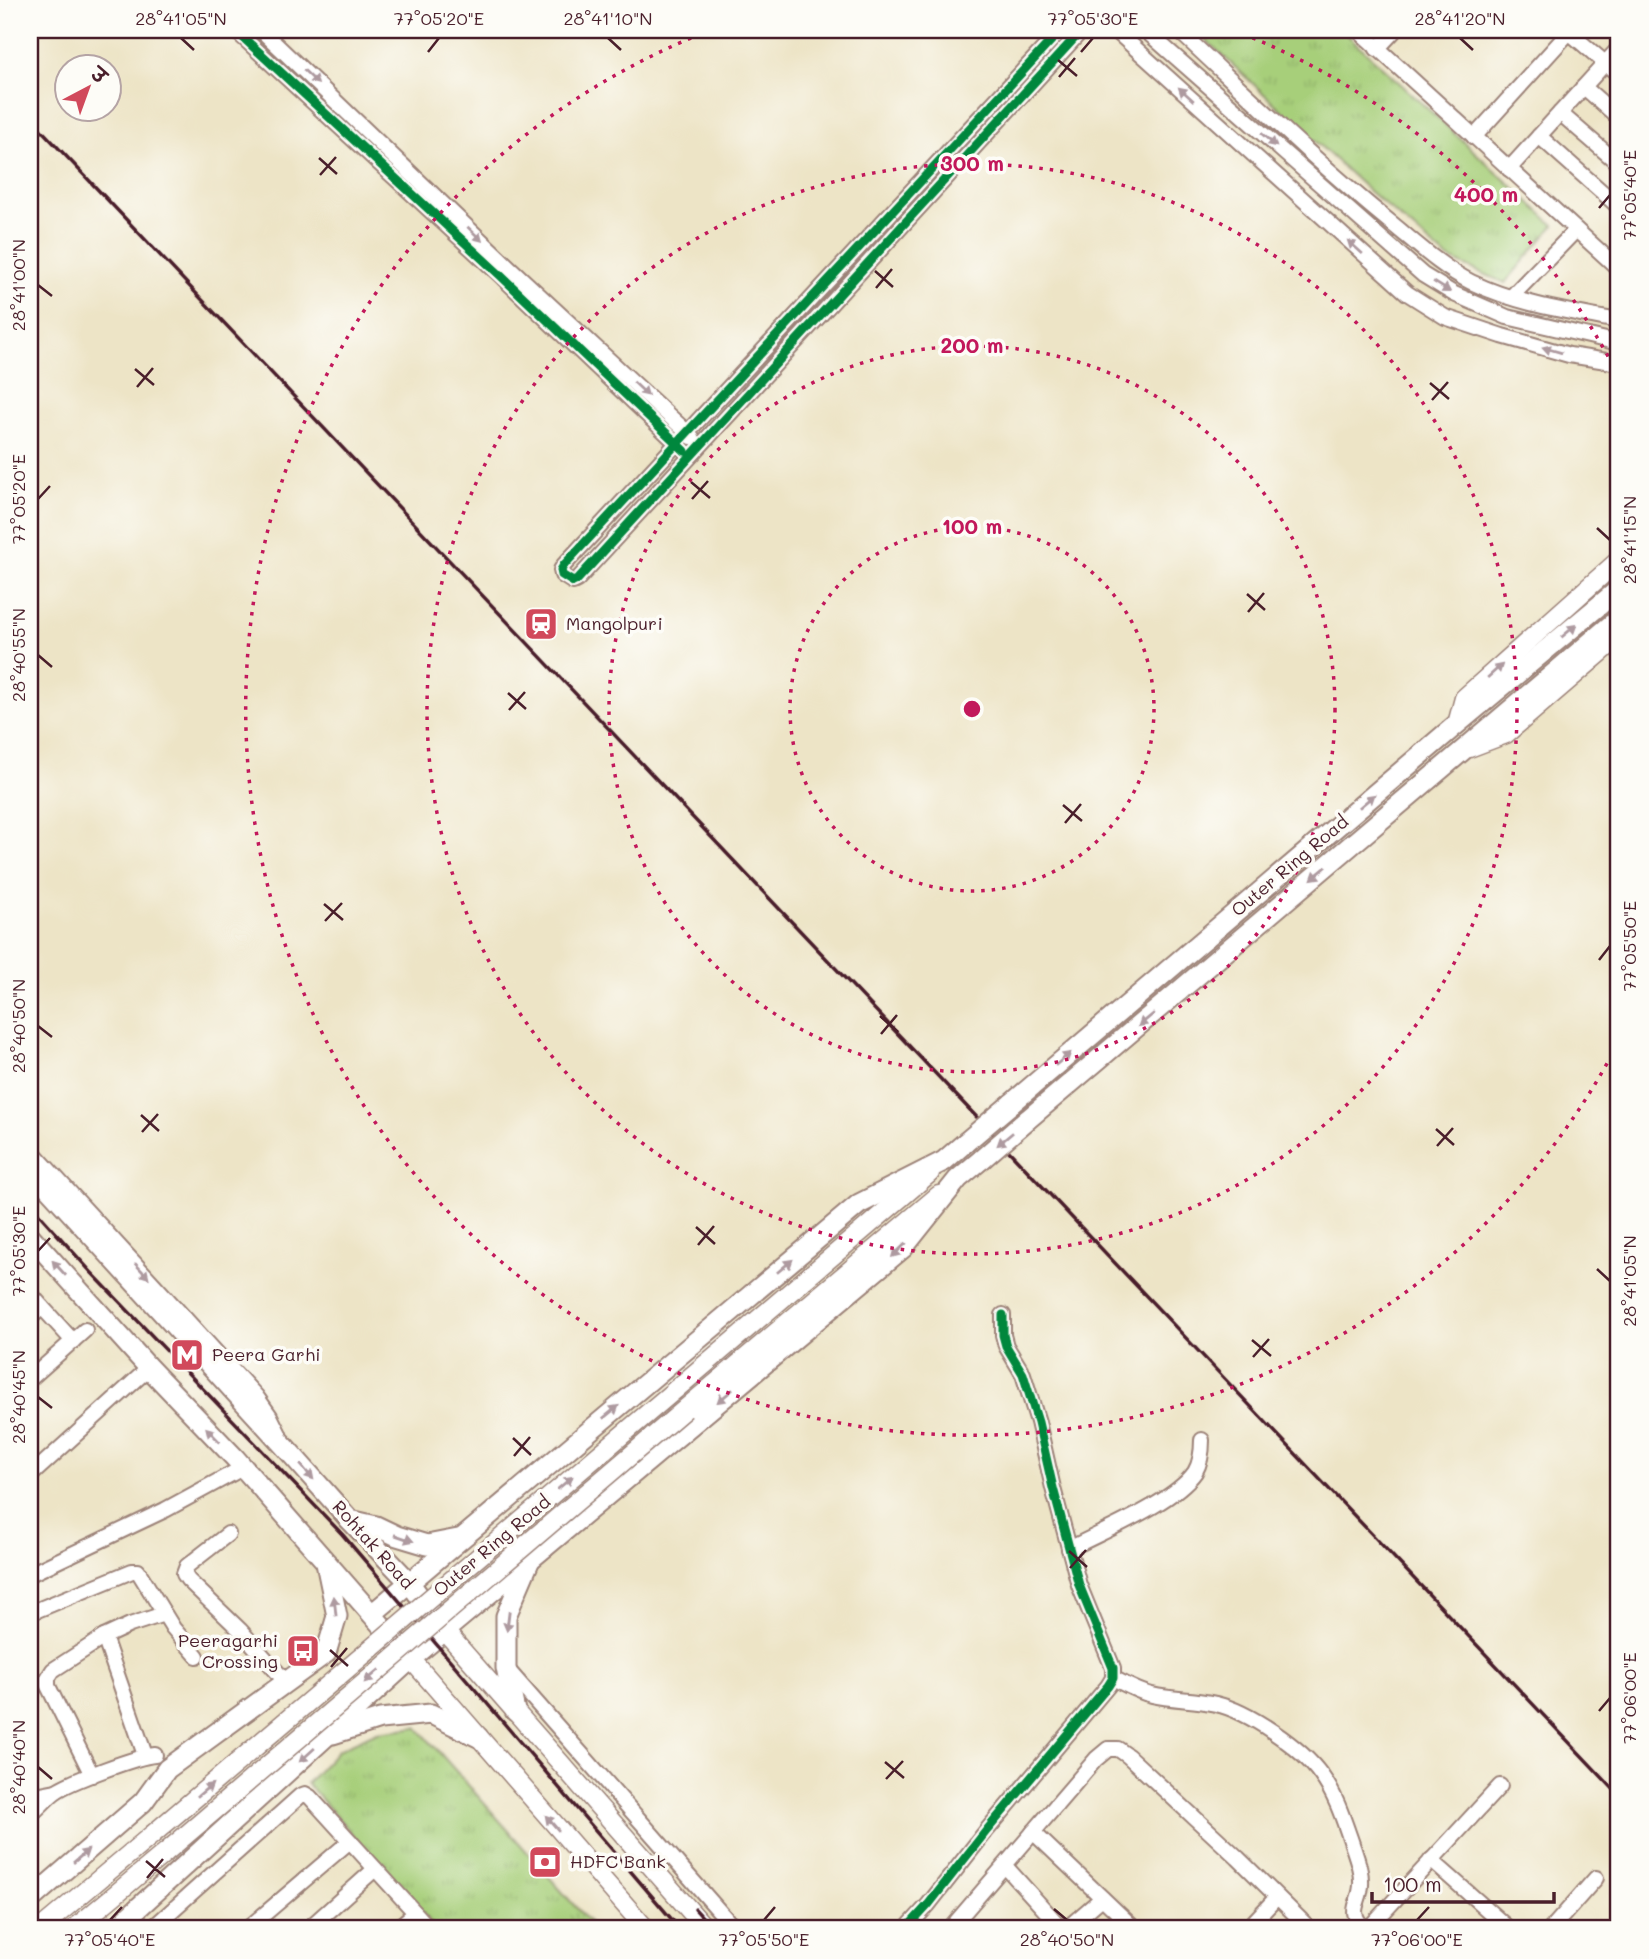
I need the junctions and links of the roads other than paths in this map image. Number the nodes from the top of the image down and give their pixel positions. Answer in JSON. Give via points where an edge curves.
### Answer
{"nodes":[{"id":1,"x":235,"y":30,"type":"edge"},
{"id":2,"x":261,"y":30,"type":"edge"},
{"id":3,"x":1061,"y":30,"type":"edge"},
{"id":4,"x":1082,"y":30,"type":"edge"},
{"id":5,"x":1115,"y":30,"type":"edge"},
{"id":6,"x":1145,"y":30,"type":"edge"},
{"id":7,"x":1178,"y":30,"type":"edge"},
{"id":8,"x":1358,"y":30,"type":"edge"},
{"id":9,"x":1395,"y":30,"type":"edge"},
{"id":10,"x":1570,"y":31,"type":"edge"},
{"id":11,"x":1377,"y":48,"type":"junction"},
{"id":12,"x":1619,"y":48,"type":"edge"},
{"id":13,"x":1605,"y":63,"type":"junction"},
{"id":14,"x":1619,"y":75,"type":"edge"},
{"id":15,"x":1584,"y":87,"type":"junction"},
{"id":16,"x":1560,"y":113,"type":"junction"},
{"id":17,"x":1619,"y":118,"type":"edge"},
{"id":18,"x":1539,"y":136,"type":"junction"},
{"id":19,"x":1474,"y":137,"type":"junction"},
{"id":20,"x":1619,"y":164,"type":"edge"},
{"id":21,"x":1509,"y":169,"type":"junction"},
{"id":22,"x":1619,"y":207,"type":"edge"},
{"id":23,"x":1576,"y":230,"type":"junction"},
{"id":24,"x":1619,"y":269,"type":"edge"},
{"id":25,"x":1511,"y":297,"type":"junction"},
{"id":26,"x":1619,"y":321,"type":"edge"},
{"id":27,"x":1619,"y":343,"type":"edge"},
{"id":28,"x":1619,"y":363,"type":"edge"},
{"id":29,"x":682,"y":438,"type":"junction"},
{"id":30,"x":695,"y":450,"type":"junction"},
{"id":31,"x":1619,"y":560,"type":"edge"},
{"id":32,"x":1619,"y":589,"type":"edge"},
{"id":33,"x":1619,"y":618,"type":"edge"},
{"id":34,"x":1619,"y":637,"type":"edge"},
{"id":35,"x":1457,"y":724,"type":"junction"},
{"id":36,"x":1465,"y":749,"type":"junction"},
{"id":37,"x":30,"y":1149,"type":"edge"},
{"id":38,"x":944,"y":1161,"type":"junction"},
{"id":39,"x":30,"y":1168,"type":"edge"},
{"id":40,"x":958,"y":1179,"type":"junction"},
{"id":41,"x":30,"y":1236,"type":"edge"},
{"id":42,"x":30,"y":1293,"type":"edge"},
{"id":43,"x":43,"y":1307,"type":"junction"},
{"id":44,"x":1003,"y":1315,"type":"dead end"},
{"id":45,"x":30,"y":1318,"type":"edge"},
{"id":46,"x":85,"y":1330,"type":"dead end"},
{"id":47,"x":73,"y":1341,"type":"junction"},
{"id":48,"x":149,"y":1368,"type":"junction"},
{"id":49,"x":30,"y":1379,"type":"edge"},
{"id":50,"x":1202,"y":1440,"type":"dead end"},
{"id":51,"x":286,"y":1448,"type":"junction"},
{"id":52,"x":244,"y":1467,"type":"junction"},
{"id":53,"x":30,"y":1476,"type":"edge"},
{"id":54,"x":514,"y":1494,"type":"junction"},
{"id":55,"x":349,"y":1519,"type":"junction"},
{"id":56,"x":228,"y":1534,"type":"dead end"},
{"id":57,"x":462,"y":1538,"type":"junction"},
{"id":58,"x":553,"y":1539,"type":"junction"},
{"id":59,"x":1069,"y":1549,"type":"junction"},
{"id":60,"x":531,"y":1558,"type":"junction"},
{"id":61,"x":324,"y":1559,"type":"junction"},
{"id":62,"x":30,"y":1574,"type":"edge"},
{"id":63,"x":409,"y":1582,"type":"junction"},
{"id":64,"x":30,"y":1613,"type":"edge"},
{"id":65,"x":164,"y":1614,"type":"junction"},
{"id":66,"x":372,"y":1614,"type":"junction"},
{"id":67,"x":444,"y":1630,"type":"junction"},
{"id":68,"x":104,"y":1637,"type":"junction"},
{"id":69,"x":197,"y":1656,"type":"dead end"},
{"id":70,"x":411,"y":1659,"type":"junction"},
{"id":71,"x":506,"y":1668,"type":"junction"},
{"id":72,"x":1113,"y":1678,"type":"junction"},
{"id":73,"x":286,"y":1682,"type":"junction"},
{"id":74,"x":515,"y":1711,"type":"junction"},
{"id":75,"x":328,"y":1735,"type":"junction"},
{"id":76,"x":478,"y":1737,"type":"junction"},
{"id":77,"x":92,"y":1775,"type":"junction"},
{"id":78,"x":1500,"y":1786,"type":"dead end"},
{"id":79,"x":56,"y":1791,"type":"junction"},
{"id":80,"x":30,"y":1796,"type":"edge"},
{"id":81,"x":30,"y":1815,"type":"edge"},
{"id":82,"x":1033,"y":1832,"type":"junction"},
{"id":83,"x":349,"y":1841,"type":"junction"},
{"id":84,"x":1431,"y":1860,"type":"junction"},
{"id":85,"x":678,"y":1864,"type":"junction"},
{"id":86,"x":1005,"y":1866,"type":"junction"},
{"id":87,"x":375,"y":1870,"type":"junction"},
{"id":88,"x":1596,"y":1878,"type":"dead end"},
{"id":89,"x":662,"y":1879,"type":"junction"},
{"id":90,"x":1277,"y":1897,"type":"junction"},
{"id":91,"x":1102,"y":1898,"type":"junction"},
{"id":92,"x":30,"y":1900,"type":"edge"},
{"id":93,"x":415,"y":1913,"type":"junction"},
{"id":94,"x":954,"y":1928,"type":"edge"},
{"id":95,"x":40,"y":1929,"type":"edge"},
{"id":96,"x":74,"y":1929,"type":"edge"},
{"id":97,"x":115,"y":1929,"type":"edge"},
{"id":98,"x":156,"y":1929,"type":"edge"},
{"id":99,"x":247,"y":1929,"type":"edge"},
{"id":100,"x":308,"y":1929,"type":"edge"},
{"id":101,"x":396,"y":1929,"type":"edge"},
{"id":102,"x":430,"y":1929,"type":"edge"},
{"id":103,"x":646,"y":1929,"type":"edge"},
{"id":104,"x":706,"y":1929,"type":"edge"},
{"id":105,"x":735,"y":1929,"type":"edge"},
{"id":106,"x":906,"y":1929,"type":"edge"},
{"id":107,"x":1064,"y":1929,"type":"edge"},
{"id":108,"x":1135,"y":1929,"type":"edge"},
{"id":109,"x":1247,"y":1929,"type":"edge"},
{"id":110,"x":1310,"y":1929,"type":"edge"},
{"id":111,"x":1368,"y":1929,"type":"edge"},
{"id":112,"x":1509,"y":1929,"type":"edge"},
{"id":113,"x":1551,"y":1929,"type":"edge"}],
"edges":[{"from":1,"to":29,"type":"street"},
{"from":2,"to":29,"type":"street","one_way":true},
{"from":3,"to":29,"type":"street"},
{"from":4,"to":30,"type":"street"},
{"from":28,"to":5,"type":"street","one_way":true,"via":[[1502,336],[1445,317],[1407,293]]},
{"from":6,"to":27,"type":"street","one_way":true,"via":[[1423,275],[1454,295],[1507,317]]},
{"from":7,"to":25,"type":"street","via":[[1353,192],[1444,266],[1470,282]]},
{"from":8,"to":11,"type":"street"},
{"from":9,"to":11,"type":"street"},
{"from":10,"to":13,"type":"street"},
{"from":10,"to":19,"type":"street"},
{"from":11,"to":19,"type":"street"},
{"from":12,"to":13,"type":"street"},
{"from":13,"to":14,"type":"street"},
{"from":13,"to":15,"type":"street"},
{"from":15,"to":16,"type":"street"},
{"from":15,"to":17,"type":"street"},
{"from":16,"to":18,"type":"street"},
{"from":16,"to":20,"type":"street"},
{"from":18,"to":21,"type":"street"},
{"from":18,"to":22,"type":"street"},
{"from":19,"to":21,"type":"street"},
{"from":21,"to":23,"type":"street"},
{"from":23,"to":24,"type":"street"},
{"from":23,"to":25,"type":"street"},
{"from":25,"to":26,"type":"street"},
{"from":29,"to":30,"type":"street"},
{"from":29,"to":30,"type":"street","via":[[564,565],[562,575],[577,580]]},
{"from":35,"to":31,"type":"main road","name":"Outer Ring Road","one_way":true,"via":[[1464,698]]},
{"from":35,"to":32,"type":"highway","one_way":true},
{"from":33,"to":36,"type":"highway","name":"Outer Ring Road"},
{"from":34,"to":36,"type":"main road","via":[[1506,734]]},
{"from":38,"to":35,"type":"highway","name":"Outer Ring Road","one_way":true,"bridge":true},
{"from":36,"to":40,"type":"highway","name":"Outer Ring Road","one_way":true,"bridge":true},
{"from":37,"to":51,"type":"street","one_way":true,"via":[[257,1396]]},
{"from":54,"to":38,"type":"highway","name":"Outer Ring Road","one_way":true,"via":[[859,1204]]},
{"from":95,"to":38,"type":"main road","name":"Outer Ring Road","one_way":true,"bridge":true},
{"from":39,"to":51,"type":"highway","name":"Rohtak Road"},
{"from":40,"to":58,"type":"highway","name":"Outer Ring Road","one_way":true,"via":[[903,1248]]},
{"from":40,"to":96,"type":"main road","name":"Outer Ring Road","one_way":true,"bridge":true},
{"from":48,"to":41,"type":"highway","one_way":true},
{"from":42,"to":43,"type":"street"},
{"from":43,"to":45,"type":"street"},
{"from":43,"to":47,"type":"street"},
{"from":44,"to":59,"type":"street","via":[[1006,1346],[1023,1374],[1038,1422]]},
{"from":46,"to":47,"type":"street"},
{"from":47,"to":49,"type":"street"},
{"from":52,"to":48,"type":"highway","one_way":true},
{"from":48,"to":53,"type":"street"},
{"from":50,"to":59,"type":"street","via":[[1196,1471],[1182,1486]]},
{"from":51,"to":55,"type":"highway","name":"Rohtak Road","one_way":true},
{"from":52,"to":61,"type":"highway"},
{"from":52,"to":62,"type":"street"},
{"from":54,"to":57,"type":"highway","name":"Outer Ring Road"},
{"from":54,"to":58,"type":"highway"},
{"from":55,"to":57,"type":"highway","one_way":true,"via":[[427,1545]]},
{"from":55,"to":63,"type":"highway","name":"Rohtak Road"},
{"from":56,"to":73,"type":"street","via":[[187,1566],[184,1574]]},
{"from":57,"to":63,"type":"highway","name":"Outer Ring Road"},
{"from":58,"to":60,"type":"highway","name":"Outer Ring Road"},
{"from":59,"to":72,"type":"street"},
{"from":60,"to":67,"type":"highway","name":"Outer Ring Road"},
{"from":60,"to":71,"type":"highway","one_way":true,"via":[[506,1616]]},
{"from":61,"to":66,"type":"highway"},
{"from":73,"to":61,"type":"highway","one_way":true,"via":[[326,1653],[337,1616]]},
{"from":63,"to":66,"type":"highway","name":"Outer Ring Road"},
{"from":63,"to":67,"type":"highway","name":"Rohtak Road"},
{"from":64,"to":65,"type":"street","via":[[138,1571]]},
{"from":65,"to":68,"type":"street"},
{"from":65,"to":69,"type":"street"},
{"from":66,"to":70,"type":"highway"},
{"from":67,"to":70,"type":"highway","name":"Outer Ring Road"},
{"from":67,"to":74,"type":"main road","name":"Rohtak Road"},
{"from":68,"to":77,"type":"street","via":[[53,1670],[48,1678]]},
{"from":68,"to":77,"type":"street","via":[[150,1755]]},
{"from":70,"to":75,"type":"highway","name":"Outer Ring Road"},
{"from":70,"to":76,"type":"main road"},
{"from":71,"to":74,"type":"highway"},
{"from":71,"to":85,"type":"street"},
{"from":72,"to":106,"type":"street"},
{"from":72,"to":111,"type":"street","via":[[1151,1695],[1206,1701],[1242,1713],[1307,1760],[1334,1797],[1351,1840],[1362,1882],[1354,1916]]},
{"from":92,"to":73,"type":"highway","one_way":true,"via":[[143,1802],[167,1769]]},
{"from":74,"to":89,"type":"main road","name":"Rohtak Road"},
{"from":75,"to":76,"type":"highway","via":[[380,1720],[431,1714]]},
{"from":75,"to":97,"type":"highway","name":"Outer Ring Road","one_way":true},
{"from":103,"to":76,"type":"main road","one_way":true},
{"from":77,"to":79,"type":"street"},
{"from":78,"to":84,"type":"street"},
{"from":79,"to":80,"type":"street"},
{"from":79,"to":81,"type":"street"},
{"from":82,"to":86,"type":"street"},
{"from":82,"to":90,"type":"street","via":[[1103,1752],[1118,1749]]},
{"from":82,"to":91,"type":"street"},
{"from":83,"to":87,"type":"street"},
{"from":83,"to":98,"type":"street","via":[[308,1795],[302,1795]]},
{"from":83,"to":99,"type":"street"},
{"from":84,"to":111,"type":"street"},
{"from":84,"to":112,"type":"street"},
{"from":85,"to":89,"type":"street"},
{"from":85,"to":105,"type":"street"},
{"from":86,"to":94,"type":"street"},
{"from":86,"to":107,"type":"street"},
{"from":87,"to":93,"type":"street"},
{"from":87,"to":100,"type":"street"},
{"from":88,"to":113,"type":"street"},
{"from":89,"to":104,"type":"main road","name":"Rohtak Road"},
{"from":90,"to":109,"type":"street"},
{"from":90,"to":110,"type":"street"},
{"from":91,"to":107,"type":"street"},
{"from":91,"to":108,"type":"street"},
{"from":93,"to":101,"type":"street"},
{"from":93,"to":102,"type":"street"}]}
